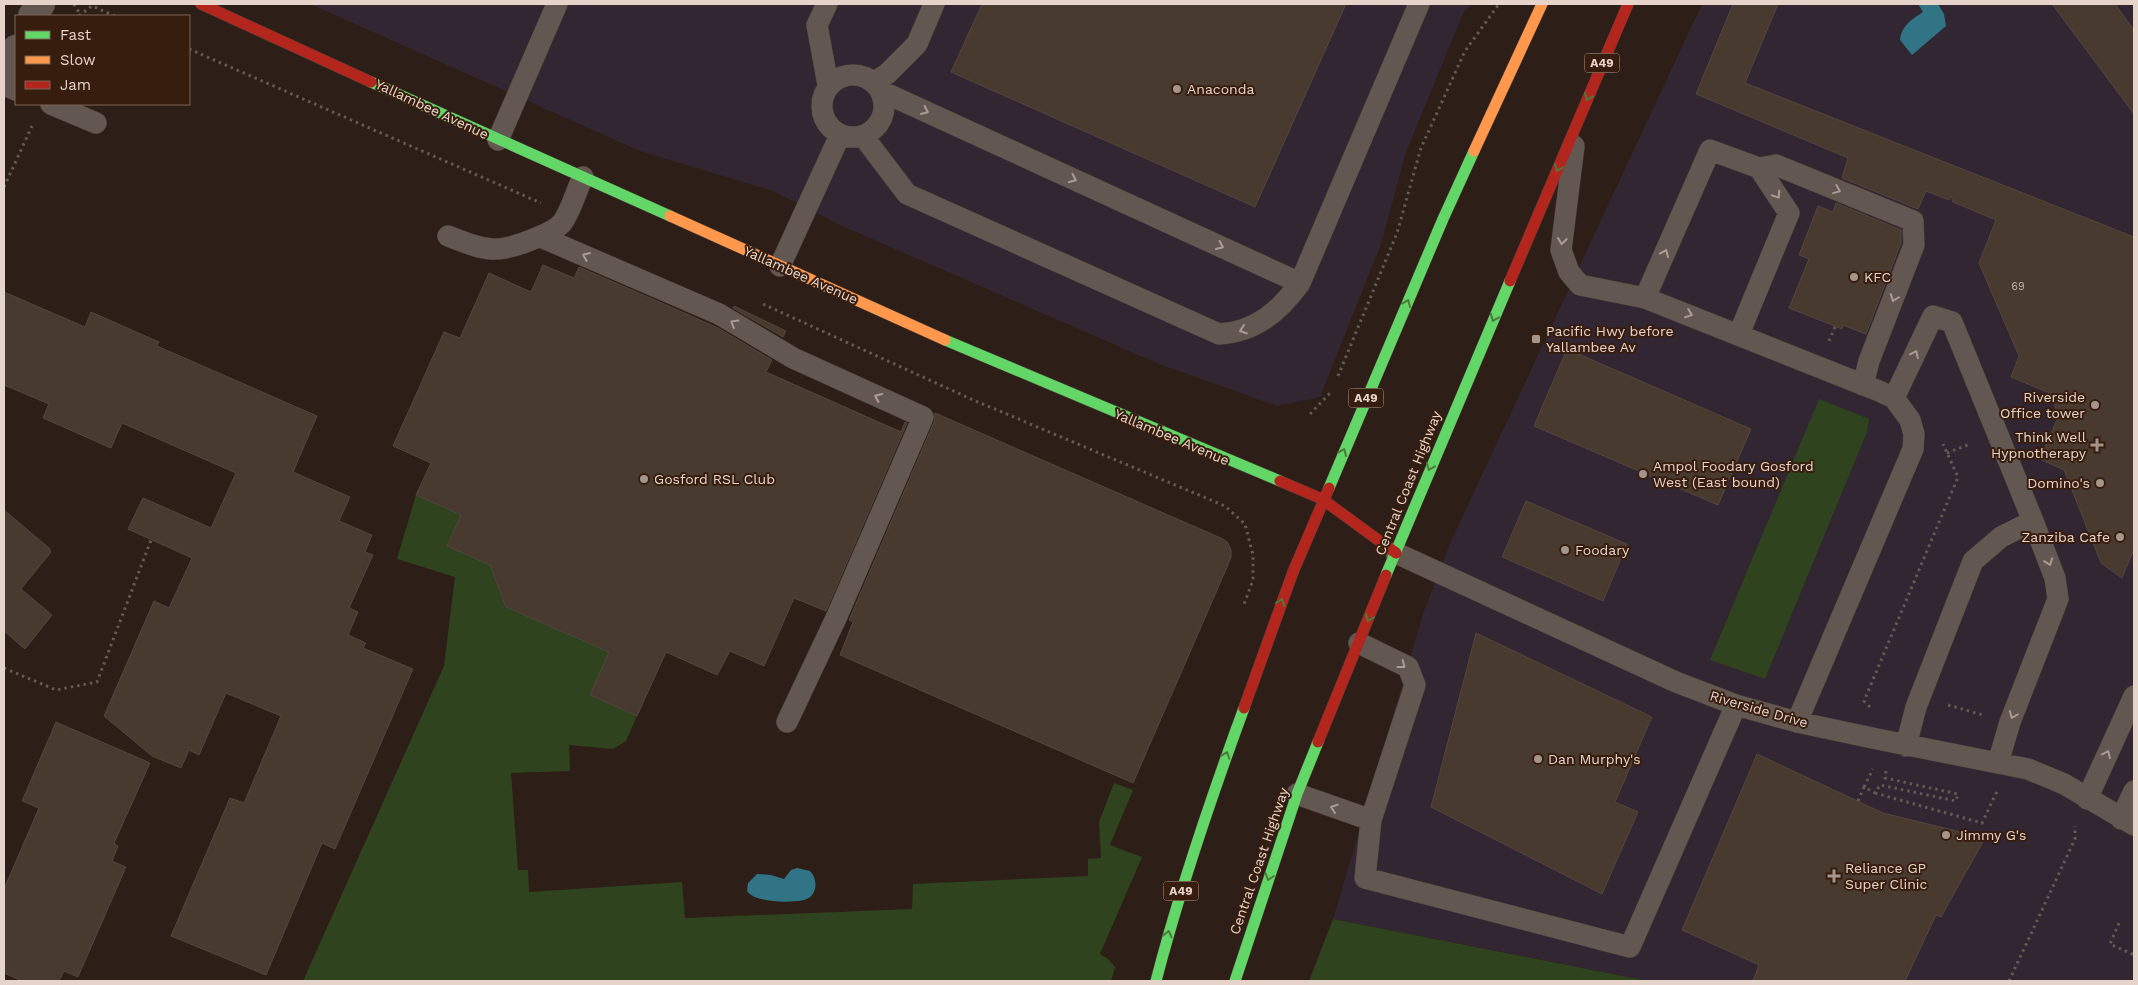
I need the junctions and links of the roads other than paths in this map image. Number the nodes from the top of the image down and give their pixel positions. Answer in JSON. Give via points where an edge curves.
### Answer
{"nodes":[{"id":1,"x":41,"y":4,"type":"edge"},
{"id":2,"x":201,"y":4,"type":"edge"},
{"id":3,"x":557,"y":4,"type":"edge"},
{"id":4,"x":827,"y":4,"type":"edge"},
{"id":5,"x":934,"y":4,"type":"edge"},
{"id":6,"x":1419,"y":4,"type":"edge"},
{"id":7,"x":1542,"y":4,"type":"edge"},
{"id":8,"x":1628,"y":4,"type":"edge"},
{"id":9,"x":33,"y":15,"type":"edge"},
{"id":10,"x":15,"y":51,"type":"edge"},
{"id":11,"x":4,"y":76,"type":"edge"},
{"id":12,"x":828,"y":85,"type":"junction"},
{"id":13,"x":877,"y":86,"type":"junction"},
{"id":14,"x":53,"y":105,"type":"edge"},
{"id":15,"x":96,"y":123,"type":"dead end"},
{"id":16,"x":1577,"y":123,"type":"junction"},
{"id":17,"x":840,"y":135,"type":"junction"},
{"id":18,"x":863,"y":136,"type":"junction"},
{"id":19,"x":498,"y":140,"type":"junction"},
{"id":20,"x":1758,"y":168,"type":"junction"},
{"id":21,"x":582,"y":177,"type":"junction"},
{"id":22,"x":448,"y":236,"type":"dead end"},
{"id":23,"x":541,"y":236,"type":"junction"},
{"id":24,"x":780,"y":266,"type":"junction"},
{"id":25,"x":1300,"y":283,"type":"junction"},
{"id":26,"x":1645,"y":298,"type":"junction"},
{"id":27,"x":1739,"y":334,"type":"junction"},
{"id":28,"x":1863,"y":385,"type":"junction"},
{"id":29,"x":1894,"y":398,"type":"junction"},
{"id":30,"x":1322,"y":499,"type":"junction"},
{"id":31,"x":2034,"y":521,"type":"junction"},
{"id":32,"x":1396,"y":553,"type":"junction"},
{"id":33,"x":1359,"y":643,"type":"junction"},
{"id":34,"x":2134,"y":696,"type":"edge"},
{"id":35,"x":1736,"y":705,"type":"junction"},
{"id":36,"x":788,"y":722,"type":"dead end"},
{"id":37,"x":1797,"y":722,"type":"junction"},
{"id":38,"x":1906,"y":746,"type":"junction"},
{"id":39,"x":1998,"y":763,"type":"junction"},
{"id":40,"x":2134,"y":791,"type":"edge"},
{"id":41,"x":1297,"y":794,"type":"junction"},
{"id":42,"x":2086,"y":799,"type":"junction"},
{"id":43,"x":1371,"y":820,"type":"junction"},
{"id":44,"x":2128,"y":822,"type":"edge"},
{"id":45,"x":1156,"y":981,"type":"edge"},
{"id":46,"x":1235,"y":981,"type":"edge"}],
"edges":[{"from":1,"to":9,"type":"street"},
{"from":2,"to":19,"type":"main road","name":"Yallambee Avenue"},
{"from":3,"to":19,"type":"lane"},
{"from":4,"to":12,"type":"lane","via":[[817,26]]},
{"from":5,"to":13,"type":"lane","via":[[917,44]]},
{"from":6,"to":25,"type":"lane"},
{"from":30,"to":7,"type":"main road","number":"A49","one_way":true,"via":[[1443,219]]},
{"from":8,"to":16,"type":"main road","name":"Central Coast Highway","number":"A49","one_way":true},
{"from":10,"to":11,"type":"street"},
{"from":12,"to":13,"type":"lane","via":[[841,77],[856,74],[865,76]]},
{"from":12,"to":17,"type":"lane","via":[[821,103],[822,113],[826,122]]},
{"from":13,"to":18,"type":"lane","via":[[884,101],[882,117],[873,130]]},
{"from":13,"to":25,"type":"lane","one_way":true},
{"from":14,"to":15,"type":"lane"},
{"from":16,"to":26,"type":"lane","one_way":true,"via":[[1561,250],[1569,272],[1580,285]]},
{"from":16,"to":32,"type":"main road","name":"Central Coast Highway","number":"A49","one_way":true},
{"from":17,"to":18,"type":"lane"},
{"from":17,"to":24,"type":"lane"},
{"from":25,"to":18,"type":"lane","one_way":true,"via":[[1286,302],[1250,329],[1219,334],[907,194]]},
{"from":19,"to":21,"type":"main road","name":"Yallambee Avenue"},
{"from":26,"to":20,"type":"lane","one_way":true,"via":[[1710,150]]},
{"from":20,"to":27,"type":"lane","one_way":true,"via":[[1789,213]]},
{"from":20,"to":28,"type":"lane","one_way":true,"via":[[1776,165],[1913,221],[1914,245],[1868,361]]},
{"from":21,"to":23,"type":"lane","via":[[563,222],[554,231]]},
{"from":21,"to":24,"type":"main road","name":"Yallambee Avenue"},
{"from":22,"to":23,"type":"lane","via":[[475,246],[506,250]]},
{"from":36,"to":23,"type":"lane","one_way":true,"via":[[923,417],[793,358],[719,314]]},
{"from":24,"to":30,"type":"main road","name":"Yallambee Avenue","via":[[989,359]]},
{"from":26,"to":27,"type":"lane","one_way":true},
{"from":27,"to":28,"type":"lane"},
{"from":28,"to":29,"type":"lane"},
{"from":29,"to":31,"type":"lane","one_way":true,"via":[[1933,316],[1952,322]]},
{"from":29,"to":37,"type":"lane","via":[[1910,420],[1914,434],[1913,449]]},
{"from":30,"to":32,"type":"main road","name":"Yallambee Avenue"},
{"from":45,"to":30,"type":"main road","number":"A49","one_way":true,"via":[[1170,926],[1216,784]]},
{"from":31,"to":38,"type":"lane","via":[[2001,537],[1973,561],[1916,707]]},
{"from":31,"to":39,"type":"lane","one_way":true,"via":[[2055,578],[2058,600],[2010,722]]},
{"from":32,"to":33,"type":"main road","name":"Central Coast Highway","number":"A49","one_way":true},
{"from":32,"to":35,"type":"lane","name":"Riverside Drive","via":[[1670,679]]},
{"from":33,"to":41,"type":"main road","name":"Central Coast Highway","number":"A49"},
{"from":33,"to":43,"type":"lane","one_way":true,"via":[[1408,667],[1415,685]]},
{"from":42,"to":34,"type":"lane","one_way":true},
{"from":35,"to":37,"type":"lane","name":"Riverside Drive"},
{"from":35,"to":43,"type":"lane","via":[[1630,947],[1365,878]]},
{"from":37,"to":38,"type":"lane","name":"Riverside Drive"},
{"from":38,"to":39,"type":"lane","name":"Riverside Drive"},
{"from":39,"to":42,"type":"lane","name":"Riverside Drive","via":[[2028,769],[2064,784]]},
{"from":40,"to":44,"type":"lane"},
{"from":43,"to":41,"type":"lane","one_way":true},
{"from":41,"to":46,"type":"main road","name":"Central Coast Highway","number":"A49","one_way":true},
{"from":42,"to":44,"type":"lane","name":"Riverside Drive"}]}
